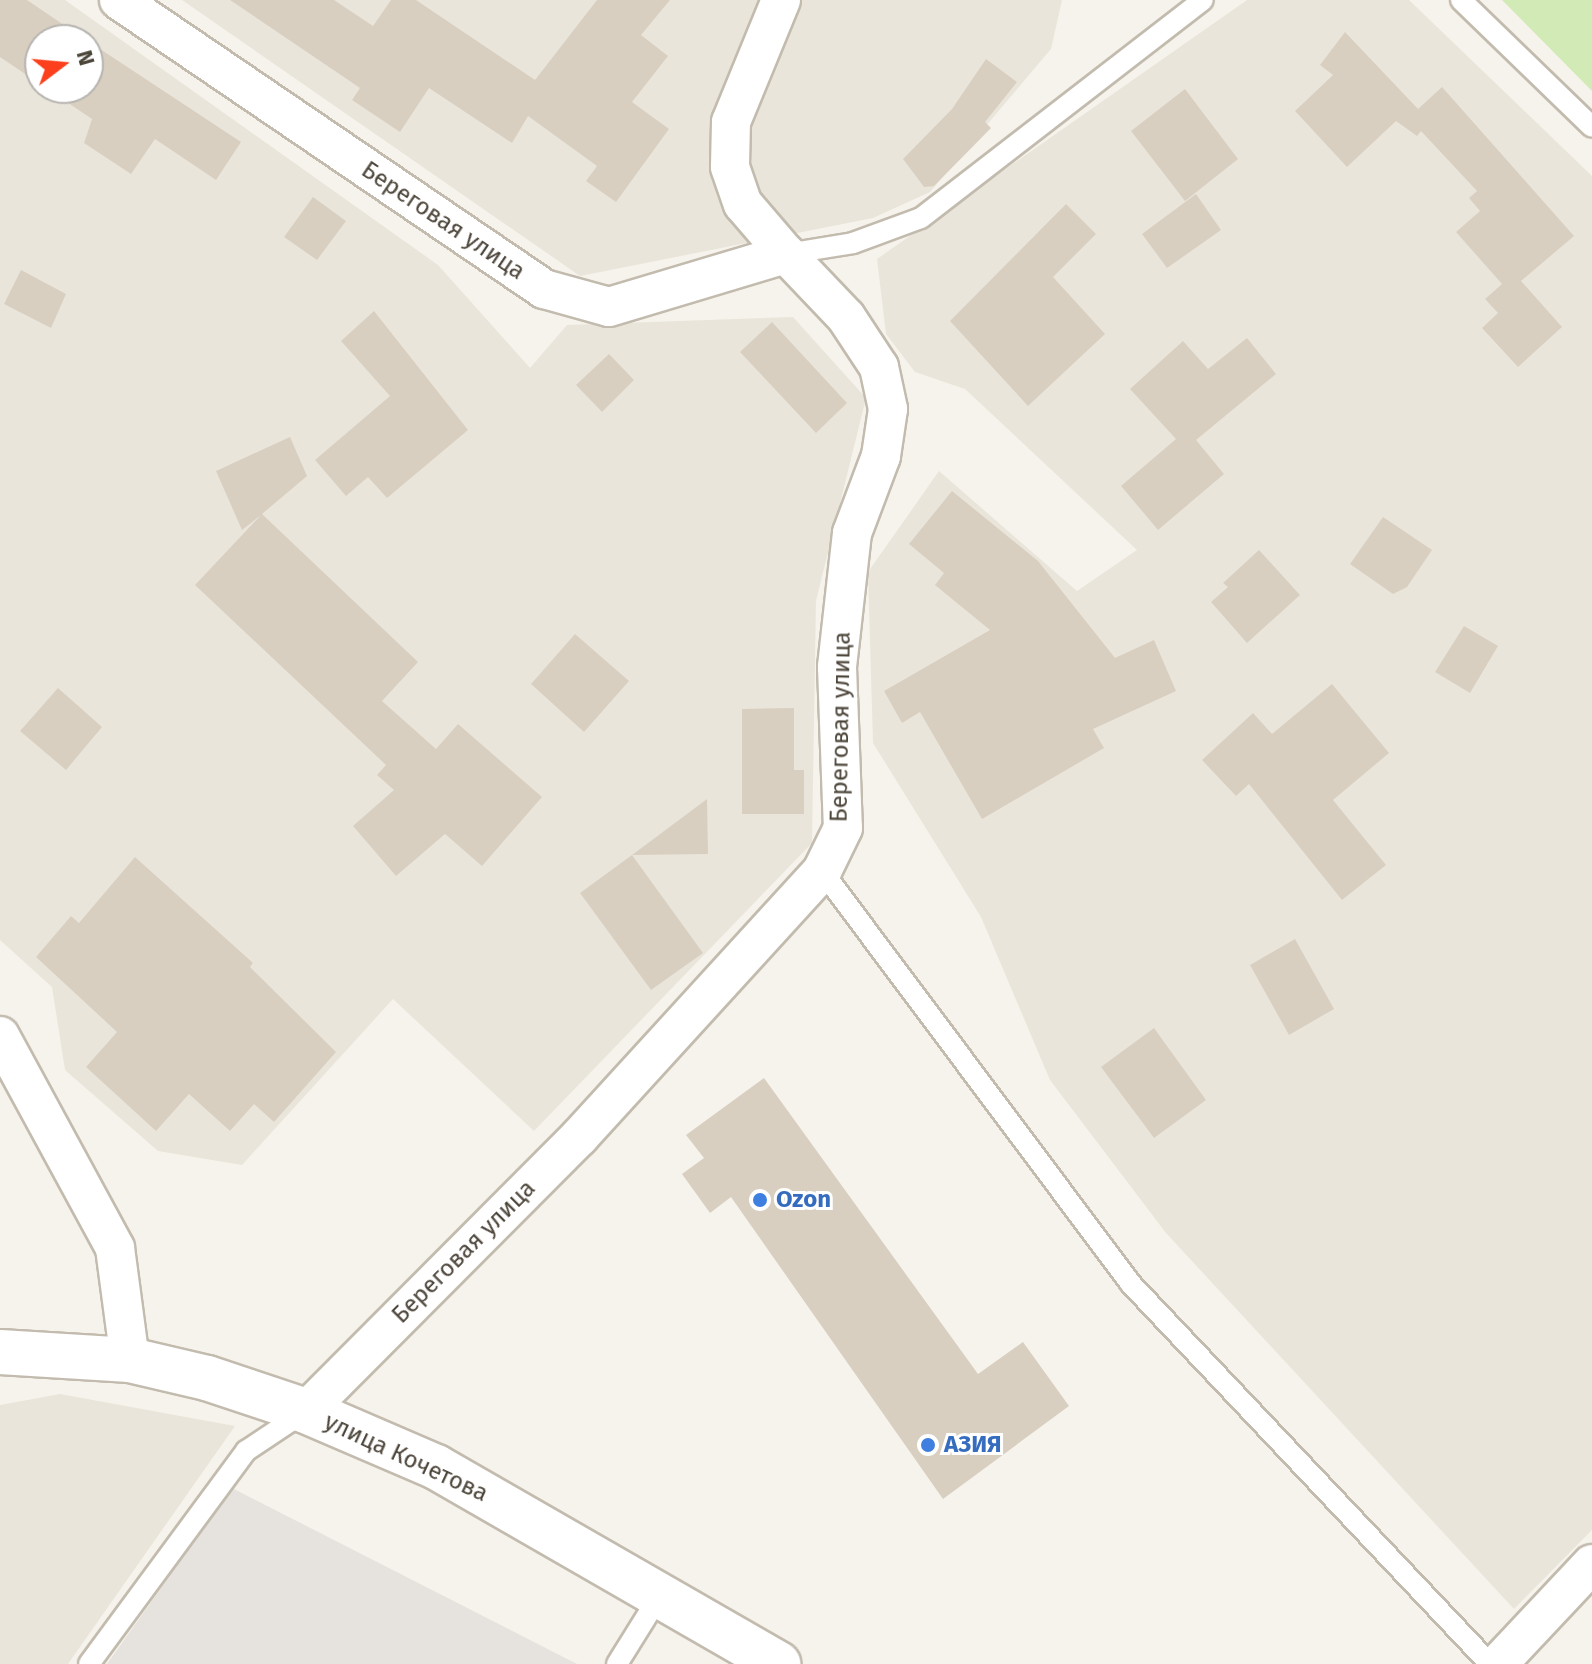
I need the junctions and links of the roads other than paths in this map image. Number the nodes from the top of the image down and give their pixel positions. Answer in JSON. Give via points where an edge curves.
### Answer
{"nodes":[{"id":1,"x":119,"y":0,"type":"edge"},
{"id":2,"x":781,"y":0,"type":"edge"},
{"id":3,"x":1203,"y":0,"type":"edge"},
{"id":4,"x":1461,"y":0,"type":"edge"},
{"id":5,"x":1592,"y":127,"type":"edge"},
{"id":6,"x":786,"y":254,"type":"junction"},
{"id":7,"x":822,"y":871,"type":"junction"},
{"id":8,"x":0,"y":1036,"type":"edge"},
{"id":9,"x":0,"y":1352,"type":"edge"},
{"id":10,"x":130,"y":1360,"type":"junction"},
{"id":11,"x":306,"y":1411,"type":"junction"},
{"id":12,"x":1592,"y":1564,"type":"edge"},
{"id":13,"x":660,"y":1595,"type":"junction"},
{"id":14,"x":89,"y":1664,"type":"edge"},
{"id":15,"x":617,"y":1664,"type":"edge"},
{"id":16,"x":778,"y":1664,"type":"edge"},
{"id":17,"x":1490,"y":1664,"type":"edge"},
{"id":18,"x":1498,"y":1664,"type":"edge"}],
"edges":[{"from":1,"to":6,"type":"street","name":"Береговая улица","via":[[544,289],[609,307]]},
{"from":2,"to":6,"type":"street","via":[[731,122],[730,167],[743,204]]},
{"from":3,"to":6,"type":"lane","via":[[921,218],[853,243]]},
{"from":4,"to":5,"type":"lane"},
{"from":6,"to":7,"type":"street","name":"Береговая улица","via":[[846,317],[879,367],[888,409],[881,456],[852,533],[837,667],[843,828]]},
{"from":7,"to":11,"type":"street","name":"Береговая улица","via":[[579,1137]]},
{"from":7,"to":17,"type":"lane","via":[[1131,1284]]},
{"from":8,"to":10,"type":"street","via":[[115,1248]]},
{"from":9,"to":10,"type":"street","name":"улица Кочетова"},
{"from":10,"to":11,"type":"street","name":"улица Кочетова","via":[[207,1378]]},
{"from":11,"to":13,"type":"street","name":"улица Кочетова","via":[[436,1467]]},
{"from":11,"to":14,"type":"lane","via":[[246,1451]]},
{"from":12,"to":18,"type":"street"},
{"from":13,"to":15,"type":"lane"},
{"from":13,"to":16,"type":"street","name":"улица Кочетова"}]}
